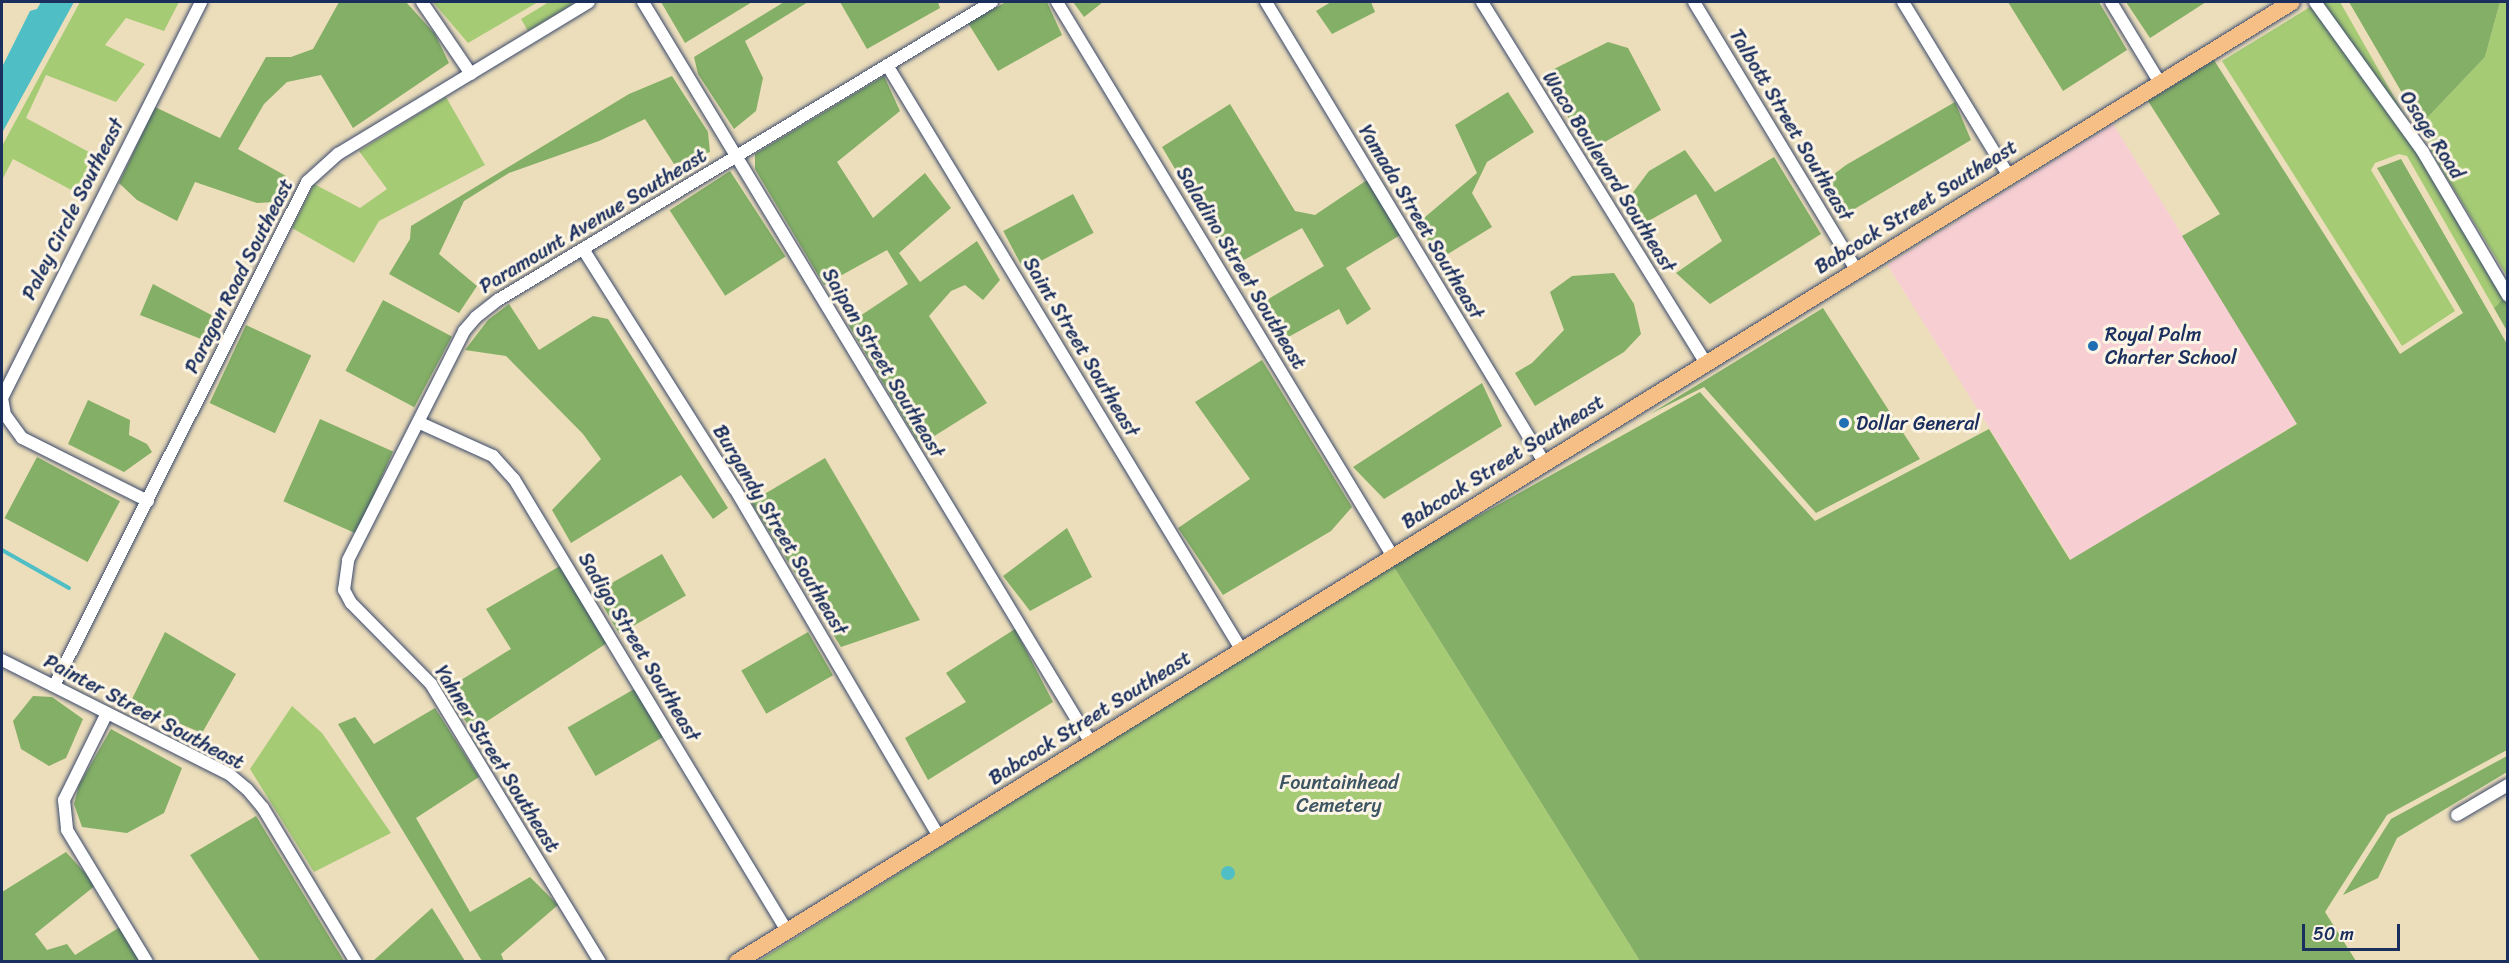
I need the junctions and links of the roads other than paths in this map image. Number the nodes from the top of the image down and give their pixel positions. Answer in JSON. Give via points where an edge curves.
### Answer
{"nodes":[{"id":1,"x":201,"y":2,"type":"edge"},
{"id":2,"x":422,"y":2,"type":"edge"},
{"id":3,"x":589,"y":2,"type":"edge"},
{"id":4,"x":643,"y":2,"type":"edge"},
{"id":5,"x":992,"y":2,"type":"edge"},
{"id":6,"x":1057,"y":2,"type":"edge"},
{"id":7,"x":1266,"y":2,"type":"edge"},
{"id":8,"x":1482,"y":2,"type":"edge"},
{"id":9,"x":1694,"y":2,"type":"edge"},
{"id":10,"x":1903,"y":2,"type":"edge"},
{"id":11,"x":2110,"y":2,"type":"edge"},
{"id":12,"x":2292,"y":2,"type":"edge"},
{"id":13,"x":2315,"y":2,"type":"edge"},
{"id":14,"x":887,"y":65,"type":"junction"},
{"id":15,"x":471,"y":74,"type":"junction"},
{"id":16,"x":2160,"y":83,"type":"junction"},
{"id":17,"x":736,"y":157,"type":"junction"},
{"id":18,"x":2008,"y":174,"type":"junction"},
{"id":19,"x":583,"y":249,"type":"junction"},
{"id":20,"x":1855,"y":268,"type":"junction"},
{"id":21,"x":2508,"y":296,"type":"edge"},
{"id":22,"x":1705,"y":362,"type":"junction"},
{"id":23,"x":420,"y":423,"type":"junction"},
{"id":24,"x":1544,"y":462,"type":"junction"},
{"id":25,"x":148,"y":501,"type":"junction"},
{"id":26,"x":1392,"y":555,"type":"junction"},
{"id":27,"x":344,"y":590,"type":"joint"},
{"id":28,"x":1241,"y":649,"type":"junction"},
{"id":29,"x":2,"y":660,"type":"edge"},
{"id":30,"x":54,"y":686,"type":"junction"},
{"id":31,"x":106,"y":715,"type":"junction"},
{"id":32,"x":1091,"y":743,"type":"junction"},
{"id":33,"x":2508,"y":785,"type":"edge"},
{"id":34,"x":2457,"y":815,"type":"dead end"},
{"id":35,"x":938,"y":835,"type":"junction"},
{"id":36,"x":787,"y":931,"type":"junction"},
{"id":37,"x":147,"y":962,"type":"edge"},
{"id":38,"x":356,"y":962,"type":"edge"},
{"id":39,"x":600,"y":962,"type":"edge"},
{"id":40,"x":737,"y":962,"type":"edge"}],
"edges":[{"from":1,"to":25,"type":"street","name":"Paley Circle Southeast","via":[[2,398],[5,415],[22,438]]},
{"from":2,"to":15,"type":"street"},
{"from":3,"to":15,"type":"street","name":"Paragon Road Southeast"},
{"from":4,"to":17,"type":"street","name":"Saipan Street Southeast"},
{"from":5,"to":14,"type":"street","name":"Paramount Avenue Southeast"},
{"from":6,"to":26,"type":"street","name":"Saladino Street Southeast"},
{"from":7,"to":24,"type":"street","name":"Yamada Street Southeast"},
{"from":8,"to":22,"type":"street","name":"Waco Boulevard Southeast"},
{"from":9,"to":20,"type":"street","name":"Talbott Street Southeast"},
{"from":10,"to":18,"type":"street"},
{"from":11,"to":16,"type":"street"},
{"from":12,"to":16,"type":"main road","name":"Babcock Street Southeast"},
{"from":13,"to":21,"type":"street","name":"Osage Road","via":[[2423,152]]},
{"from":14,"to":17,"type":"street","name":"Paramount Avenue Southeast"},
{"from":14,"to":28,"type":"street","name":"Saint Street Southeast"},
{"from":15,"to":25,"type":"street","name":"Paragon Road Southeast","via":[[338,154],[307,182]]},
{"from":16,"to":18,"type":"main road","name":"Babcock Street Southeast"},
{"from":17,"to":19,"type":"street","name":"Paramount Avenue Southeast"},
{"from":17,"to":32,"type":"street","name":"Saipan Street Southeast"},
{"from":18,"to":20,"type":"main road","name":"Babcock Street Southeast"},
{"from":19,"to":23,"type":"street","name":"Paramount Avenue Southeast","via":[[476,317],[464,331]]},
{"from":19,"to":35,"type":"street","name":"Burgandy Street Southeast","via":[[735,489]]},
{"from":20,"to":22,"type":"main road","name":"Babcock Street Southeast"},
{"from":22,"to":24,"type":"main road","name":"Babcock Street Southeast"},
{"from":23,"to":27,"type":"street","name":"Paramount Avenue Southeast","via":[[348,560]]},
{"from":23,"to":36,"type":"street","name":"Sadigo Street Southeast","via":[[493,456],[514,479]]},
{"from":24,"to":26,"type":"main road","name":"Babcock Street Southeast"},
{"from":25,"to":30,"type":"street","name":"Paragon Road Southeast"},
{"from":26,"to":28,"type":"main road","name":"Babcock Street Southeast"},
{"from":27,"to":39,"type":"street","name":"Yahner Street Southeast","via":[[351,603],[431,684]]},
{"from":28,"to":32,"type":"main road","name":"Babcock Street Southeast"},
{"from":29,"to":30,"type":"street","name":"Painter Street Southeast"},
{"from":30,"to":31,"type":"street","name":"Painter Street Southeast"},
{"from":31,"to":37,"type":"street","via":[[64,800],[68,830]]},
{"from":31,"to":38,"type":"street","name":"Painter Street Southeast","via":[[229,774],[247,789],[263,807]]},
{"from":32,"to":35,"type":"main road","name":"Babcock Street Southeast"},
{"from":33,"to":34,"type":"street"},
{"from":35,"to":36,"type":"main road","name":"Babcock Street Southeast"},
{"from":36,"to":40,"type":"main road","name":"Babcock Street Southeast"}]}
